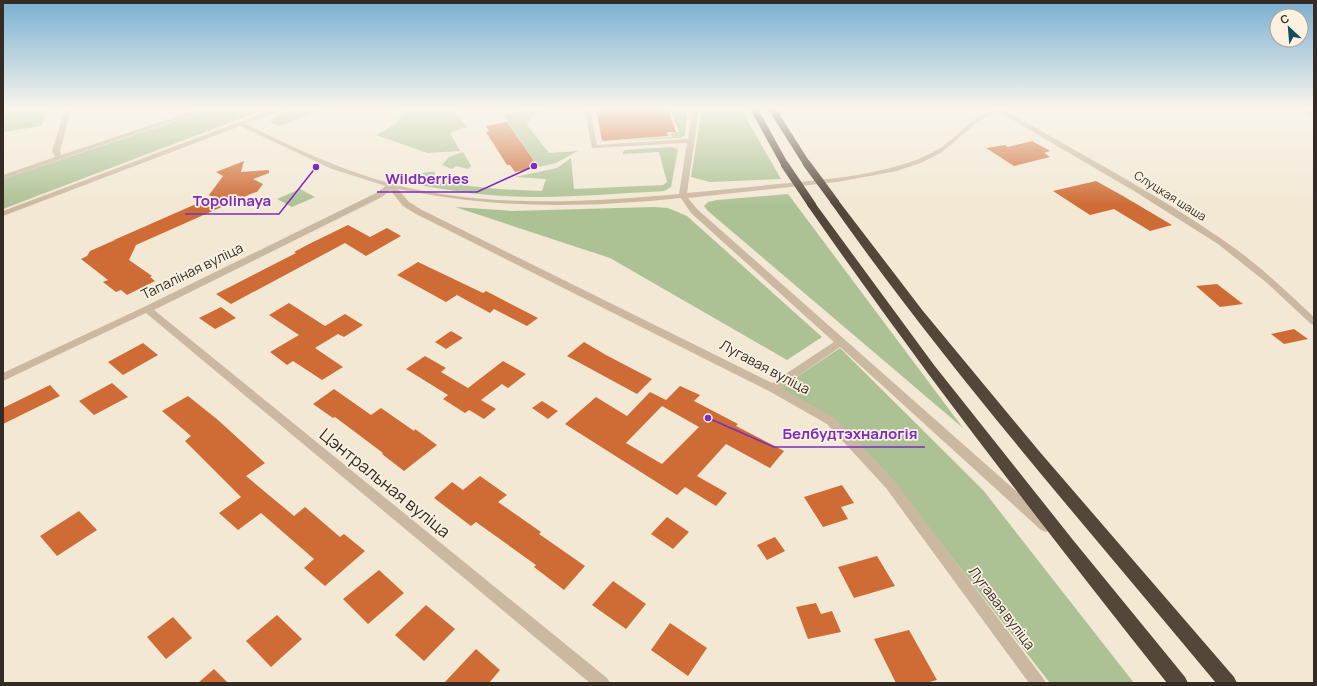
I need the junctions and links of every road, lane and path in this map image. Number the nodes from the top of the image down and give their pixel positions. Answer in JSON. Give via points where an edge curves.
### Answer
{"nodes":[{"id":1,"x":59,"y":141,"type":"edge"},
{"id":2,"x":112,"y":141,"type":"edge"},
{"id":3,"x":196,"y":141,"type":"edge"},
{"id":4,"x":278,"y":141,"type":"edge"},
{"id":5,"x":593,"y":141,"type":"edge"},
{"id":6,"x":692,"y":141,"type":"joint"},
{"id":7,"x":772,"y":141,"type":"edge"},
{"id":8,"x":792,"y":141,"type":"edge"},
{"id":9,"x":953,"y":141,"type":"edge"},
{"id":10,"x":1054,"y":141,"type":"edge"},
{"id":11,"x":59,"y":159,"type":"junction"},
{"id":12,"x":3,"y":177,"type":"edge"},
{"id":13,"x":391,"y":186,"type":"junction"},
{"id":14,"x":684,"y":196,"type":"junction"},
{"id":15,"x":3,"y":214,"type":"edge"},
{"id":16,"x":147,"y":309,"type":"junction"},
{"id":17,"x":1314,"y":322,"type":"edge"},
{"id":18,"x":841,"y":342,"type":"junction"},
{"id":19,"x":3,"y":377,"type":"edge"},
{"id":20,"x":773,"y":388,"type":"junction"},
{"id":21,"x":1067,"y":545,"type":"junction"},
{"id":22,"x":602,"y":683,"type":"edge"},
{"id":23,"x":1038,"y":683,"type":"edge"},
{"id":24,"x":1180,"y":683,"type":"edge"},
{"id":25,"x":1228,"y":683,"type":"edge"}],
"edges":[{"from":1,"to":11,"type":"street","via":[[56,152]]},
{"from":2,"to":11,"type":"street"},
{"from":3,"to":15,"type":"street"},
{"from":4,"to":13,"type":"street","via":[[325,163]]},
{"from":5,"to":6,"type":"street","via":[[594,147]]},
{"from":6,"to":14,"type":"street"},
{"from":7,"to":21,"type":"highway","bridge":true,"via":[[812,205],[930,368]]},
{"from":8,"to":25,"type":"highway","bridge":true,"via":[[919,314],[1034,456]]},
{"from":9,"to":14,"type":"street","via":[[932,155],[893,169],[846,178]]},
{"from":10,"to":17,"type":"street","name":"Слуцкая шаша","via":[[1222,242],[1270,281]]},
{"from":11,"to":12,"type":"street"},
{"from":13,"to":14,"type":"street","via":[[455,198],[510,202],[588,202]]},
{"from":13,"to":16,"type":"street","name":"Тапаліная вуліца","via":[[379,195]]},
{"from":13,"to":20,"type":"street","name":"Лугавая вуліца","via":[[406,204],[419,212]]},
{"from":14,"to":18,"type":"street","via":[[694,211]]},
{"from":16,"to":19,"type":"street","name":"Тапаліная вуліца"},
{"from":16,"to":22,"type":"street","name":"Цэнтральная вуліца"},
{"from":18,"to":20,"type":"street"},
{"from":18,"to":21,"type":"street"},
{"from":20,"to":23,"type":"street","name":"Лугавая вуліца","via":[[831,421],[890,484]]},
{"from":21,"to":24,"type":"highway"}]}
